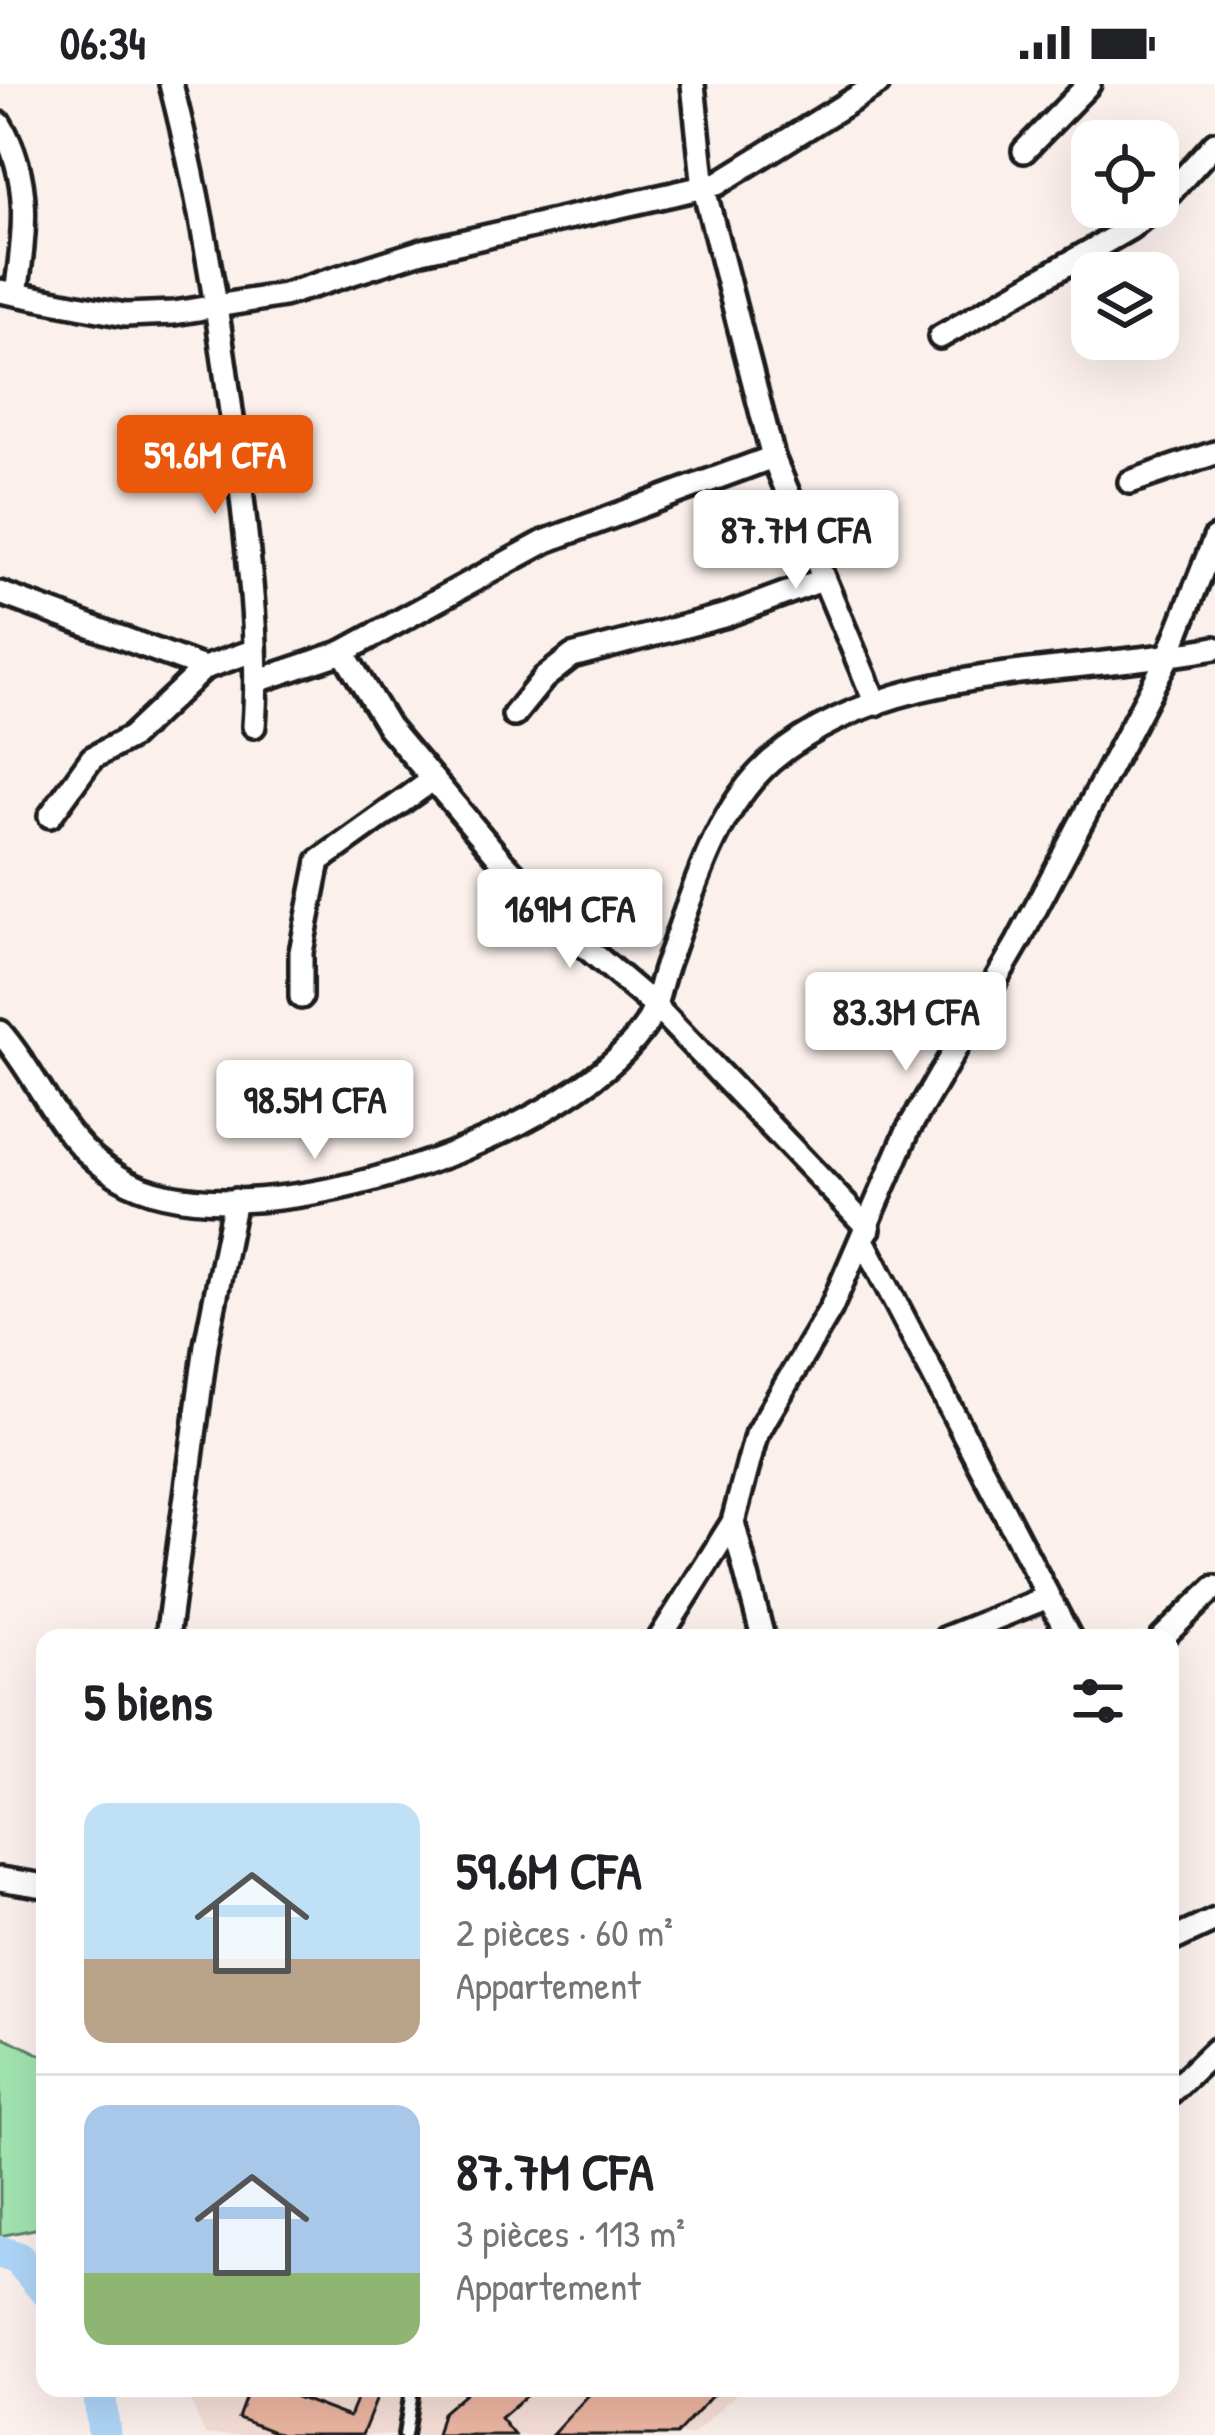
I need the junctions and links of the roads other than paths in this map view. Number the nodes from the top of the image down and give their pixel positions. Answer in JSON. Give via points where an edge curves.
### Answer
{"nodes":[{"id":1,"x":171,"y":84,"type":"edge"},
{"id":2,"x":693,"y":84,"type":"edge"},
{"id":3,"x":878,"y":84,"type":"edge"},
{"id":4,"x":1089,"y":84,"type":"edge"},
{"id":5,"x":0,"y":124,"type":"edge"},
{"id":6,"x":1215,"y":143,"type":"edge"},
{"id":7,"x":1024,"y":151,"type":"dead end"},
{"id":8,"x":1179,"y":182,"type":"edge"},
{"id":9,"x":704,"y":189,"type":"junction"},
{"id":10,"x":1130,"y":228,"type":"edge"},
{"id":11,"x":8,"y":292,"type":"edge"},
{"id":12,"x":218,"y":307,"type":"junction"},
{"id":13,"x":940,"y":337,"type":"dead end"},
{"id":14,"x":1215,"y":453,"type":"edge"},
{"id":15,"x":773,"y":457,"type":"junction"},
{"id":16,"x":1130,"y":482,"type":"dead end"},
{"id":17,"x":1215,"y":538,"type":"edge"},
{"id":18,"x":821,"y":580,"type":"junction"},
{"id":19,"x":0,"y":593,"type":"edge"},
{"id":20,"x":1215,"y":648,"type":"edge"},
{"id":21,"x":253,"y":651,"type":"junction"},
{"id":22,"x":343,"y":652,"type":"junction"},
{"id":23,"x":1168,"y":657,"type":"junction"},
{"id":24,"x":204,"y":668,"type":"junction"},
{"id":25,"x":257,"y":681,"type":"junction"},
{"id":26,"x":876,"y":704,"type":"junction"},
{"id":27,"x":514,"y":715,"type":"dead end"},
{"id":28,"x":254,"y":726,"type":"dead end"},
{"id":29,"x":431,"y":781,"type":"junction"},
{"id":30,"x":50,"y":816,"type":"dead end"},
{"id":31,"x":301,"y":997,"type":"dead end"},
{"id":32,"x":655,"y":1006,"type":"junction"},
{"id":33,"x":0,"y":1032,"type":"edge"},
{"id":34,"x":236,"y":1200,"type":"junction"},
{"id":35,"x":866,"y":1235,"type":"junction"},
{"id":36,"x":733,"y":1522,"type":"junction"},
{"id":37,"x":1215,"y":1588,"type":"edge"},
{"id":38,"x":1048,"y":1597,"type":"junction"},
{"id":39,"x":168,"y":1629,"type":"edge"},
{"id":40,"x":665,"y":1629,"type":"edge"},
{"id":41,"x":761,"y":1629,"type":"edge"},
{"id":42,"x":968,"y":1629,"type":"edge"},
{"id":43,"x":1065,"y":1629,"type":"edge"},
{"id":44,"x":1172,"y":1629,"type":"edge"},
{"id":45,"x":0,"y":1879,"type":"edge"},
{"id":46,"x":36,"y":1885,"type":"edge"},
{"id":47,"x":1215,"y":1920,"type":"edge"},
{"id":48,"x":1179,"y":1937,"type":"edge"},
{"id":49,"x":1215,"y":2050,"type":"edge"},
{"id":50,"x":1179,"y":2084,"type":"edge"},
{"id":51,"x":410,"y":2397,"type":"dead end"},
{"id":52,"x":405,"y":2435,"type":"edge"}],
"edges":[{"from":1,"to":12,"type":"street"},
{"from":2,"to":9,"type":"street"},
{"from":3,"to":9,"type":"street"},
{"from":4,"to":7,"type":"street"},
{"from":5,"to":11,"type":"street","via":[[22,181],[26,224]]},
{"from":6,"to":8,"type":"street"},
{"from":9,"to":12,"type":"street","via":[[422,251]]},
{"from":9,"to":15,"type":"street"},
{"from":10,"to":13,"type":"street"},
{"from":11,"to":12,"type":"street","via":[[125,315]]},
{"from":12,"to":21,"type":"street"},
{"from":14,"to":16,"type":"street"},
{"from":15,"to":18,"type":"street"},
{"from":15,"to":22,"type":"street","via":[[546,541]]},
{"from":17,"to":23,"type":"street"},
{"from":18,"to":26,"type":"street"},
{"from":18,"to":27,"type":"street","via":[[727,615],[572,656]]},
{"from":19,"to":24,"type":"street"},
{"from":20,"to":23,"type":"street"},
{"from":21,"to":24,"type":"street"},
{"from":21,"to":25,"type":"street"},
{"from":22,"to":25,"type":"street"},
{"from":22,"to":29,"type":"street"},
{"from":23,"to":26,"type":"street","via":[[997,677]]},
{"from":23,"to":35,"type":"street","via":[[919,1111]]},
{"from":24,"to":30,"type":"street","via":[[131,736],[92,758]]},
{"from":25,"to":28,"type":"street"},
{"from":26,"to":32,"type":"street","via":[[799,742],[744,790],[722,821]]},
{"from":29,"to":31,"type":"street","via":[[320,861],[301,952]]},
{"from":29,"to":32,"type":"street","via":[[574,938]]},
{"from":32,"to":34,"type":"street","via":[[611,1063],[500,1133],[390,1177]]},
{"from":32,"to":35,"type":"street"},
{"from":33,"to":34,"type":"street","via":[[33,1073],[53,1119],[96,1161],[164,1193]]},
{"from":34,"to":39,"type":"street","via":[[206,1345]]},
{"from":35,"to":36,"type":"street","via":[[756,1435]]},
{"from":35,"to":38,"type":"street"},
{"from":36,"to":40,"type":"street"},
{"from":36,"to":41,"type":"street"},
{"from":37,"to":44,"type":"street"},
{"from":38,"to":42,"type":"street"},
{"from":38,"to":43,"type":"street"},
{"from":45,"to":46,"type":"street"},
{"from":47,"to":48,"type":"street"},
{"from":49,"to":50,"type":"street"},
{"from":51,"to":52,"type":"lane"}]}
